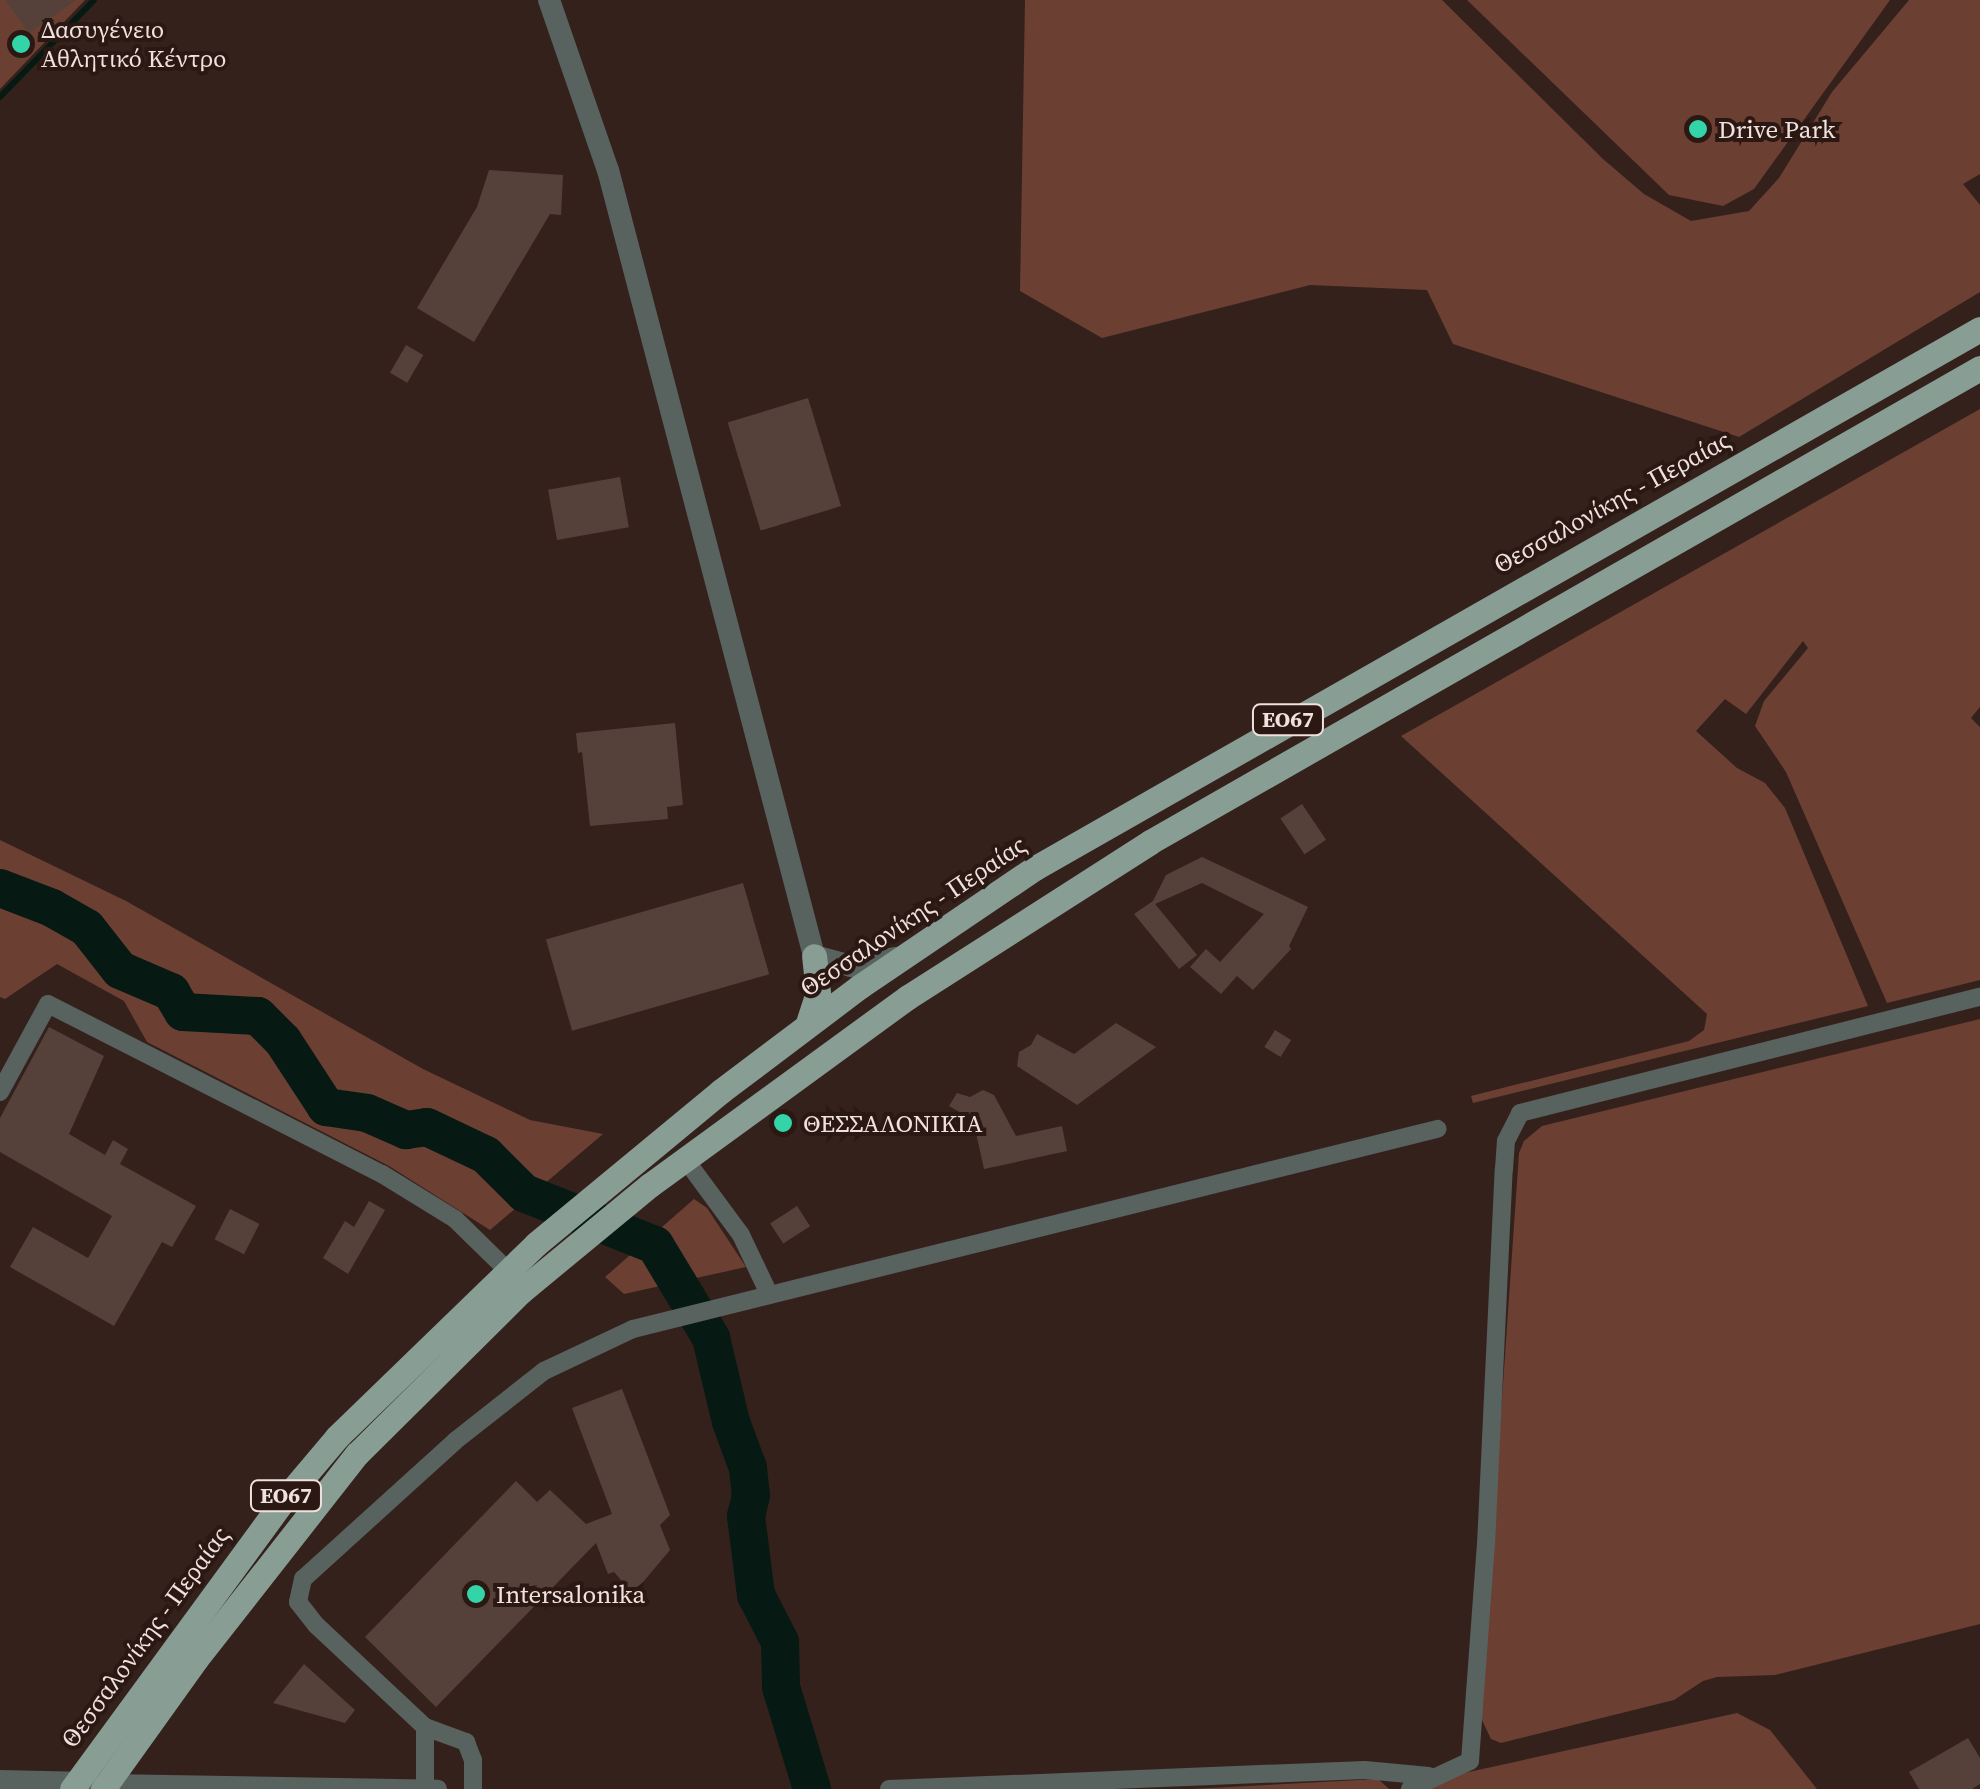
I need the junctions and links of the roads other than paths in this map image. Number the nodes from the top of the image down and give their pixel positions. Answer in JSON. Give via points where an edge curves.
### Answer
{"nodes":[{"id":1,"x":549,"y":0,"type":"edge"},
{"id":2,"x":1980,"y":329,"type":"edge"},
{"id":3,"x":1980,"y":368,"type":"edge"},
{"id":4,"x":904,"y":955,"type":"junction"},
{"id":5,"x":814,"y":956,"type":"junction"},
{"id":6,"x":1980,"y":997,"type":"edge"},
{"id":7,"x":807,"y":1025,"type":"junction"},
{"id":8,"x":0,"y":1092,"type":"edge"},
{"id":9,"x":1436,"y":1129,"type":"dead end"},
{"id":10,"x":685,"y":1159,"type":"junction"},
{"id":11,"x":507,"y":1270,"type":"junction"},
{"id":12,"x":769,"y":1294,"type":"junction"},
{"id":13,"x":425,"y":1726,"type":"junction"},
{"id":14,"x":1430,"y":1776,"type":"junction"},
{"id":15,"x":0,"y":1781,"type":"edge"},
{"id":16,"x":74,"y":1786,"type":"edge"},
{"id":17,"x":105,"y":1786,"type":"edge"},
{"id":18,"x":216,"y":1787,"type":"edge"},
{"id":19,"x":425,"y":1789,"type":"edge"},
{"id":20,"x":438,"y":1789,"type":"edge"},
{"id":21,"x":473,"y":1789,"type":"edge"},
{"id":22,"x":889,"y":1789,"type":"edge"},
{"id":23,"x":1410,"y":1789,"type":"edge"}],
"edges":[{"from":1,"to":5,"type":"street","via":[[608,170]]},
{"from":2,"to":4,"type":"main road","name":"Θεσσαλονίκης - Περαίας","number":"ΕΟ67","via":[[1153,797]]},
{"from":3,"to":10,"type":"main road","number":"ΕΟ67","via":[[1150,842],[923,986]]},
{"from":4,"to":5,"type":"street","via":[[852,966]]},
{"from":4,"to":7,"type":"main road","name":"Θεσσαλονίκης - Περαίας","number":"ΕΟ67"},
{"from":5,"to":7,"type":"main road","via":[[818,994]]},
{"from":6,"to":14,"type":"street","via":[[1520,1113],[1505,1155],[1470,1760]]},
{"from":7,"to":11,"type":"main road","name":"Θεσσαλονίκης - Περαίας","number":"ΕΟ67"},
{"from":8,"to":11,"type":"street","via":[[48,1004],[382,1174],[456,1219]]},
{"from":9,"to":12,"type":"street"},
{"from":10,"to":12,"type":"street","via":[[740,1235]]},
{"from":10,"to":17,"type":"main road","number":"ΕΟ67","via":[[560,1257],[357,1454]]},
{"from":11,"to":16,"type":"main road","name":"Θεσσαλονίκης - Περαίας","number":"ΕΟ67","via":[[297,1482]]},
{"from":12,"to":13,"type":"street","via":[[633,1329],[579,1352],[468,1430],[304,1579],[298,1602],[316,1626]]},
{"from":13,"to":19,"type":"street"},
{"from":13,"to":21,"type":"street","via":[[466,1742]]},
{"from":14,"to":22,"type":"street","via":[[1365,1770]]},
{"from":14,"to":23,"type":"street"},
{"from":15,"to":16,"type":"street"},
{"from":16,"to":17,"type":"street"},
{"from":17,"to":18,"type":"street"},
{"from":18,"to":19,"type":"street"},
{"from":19,"to":20,"type":"street"}]}
